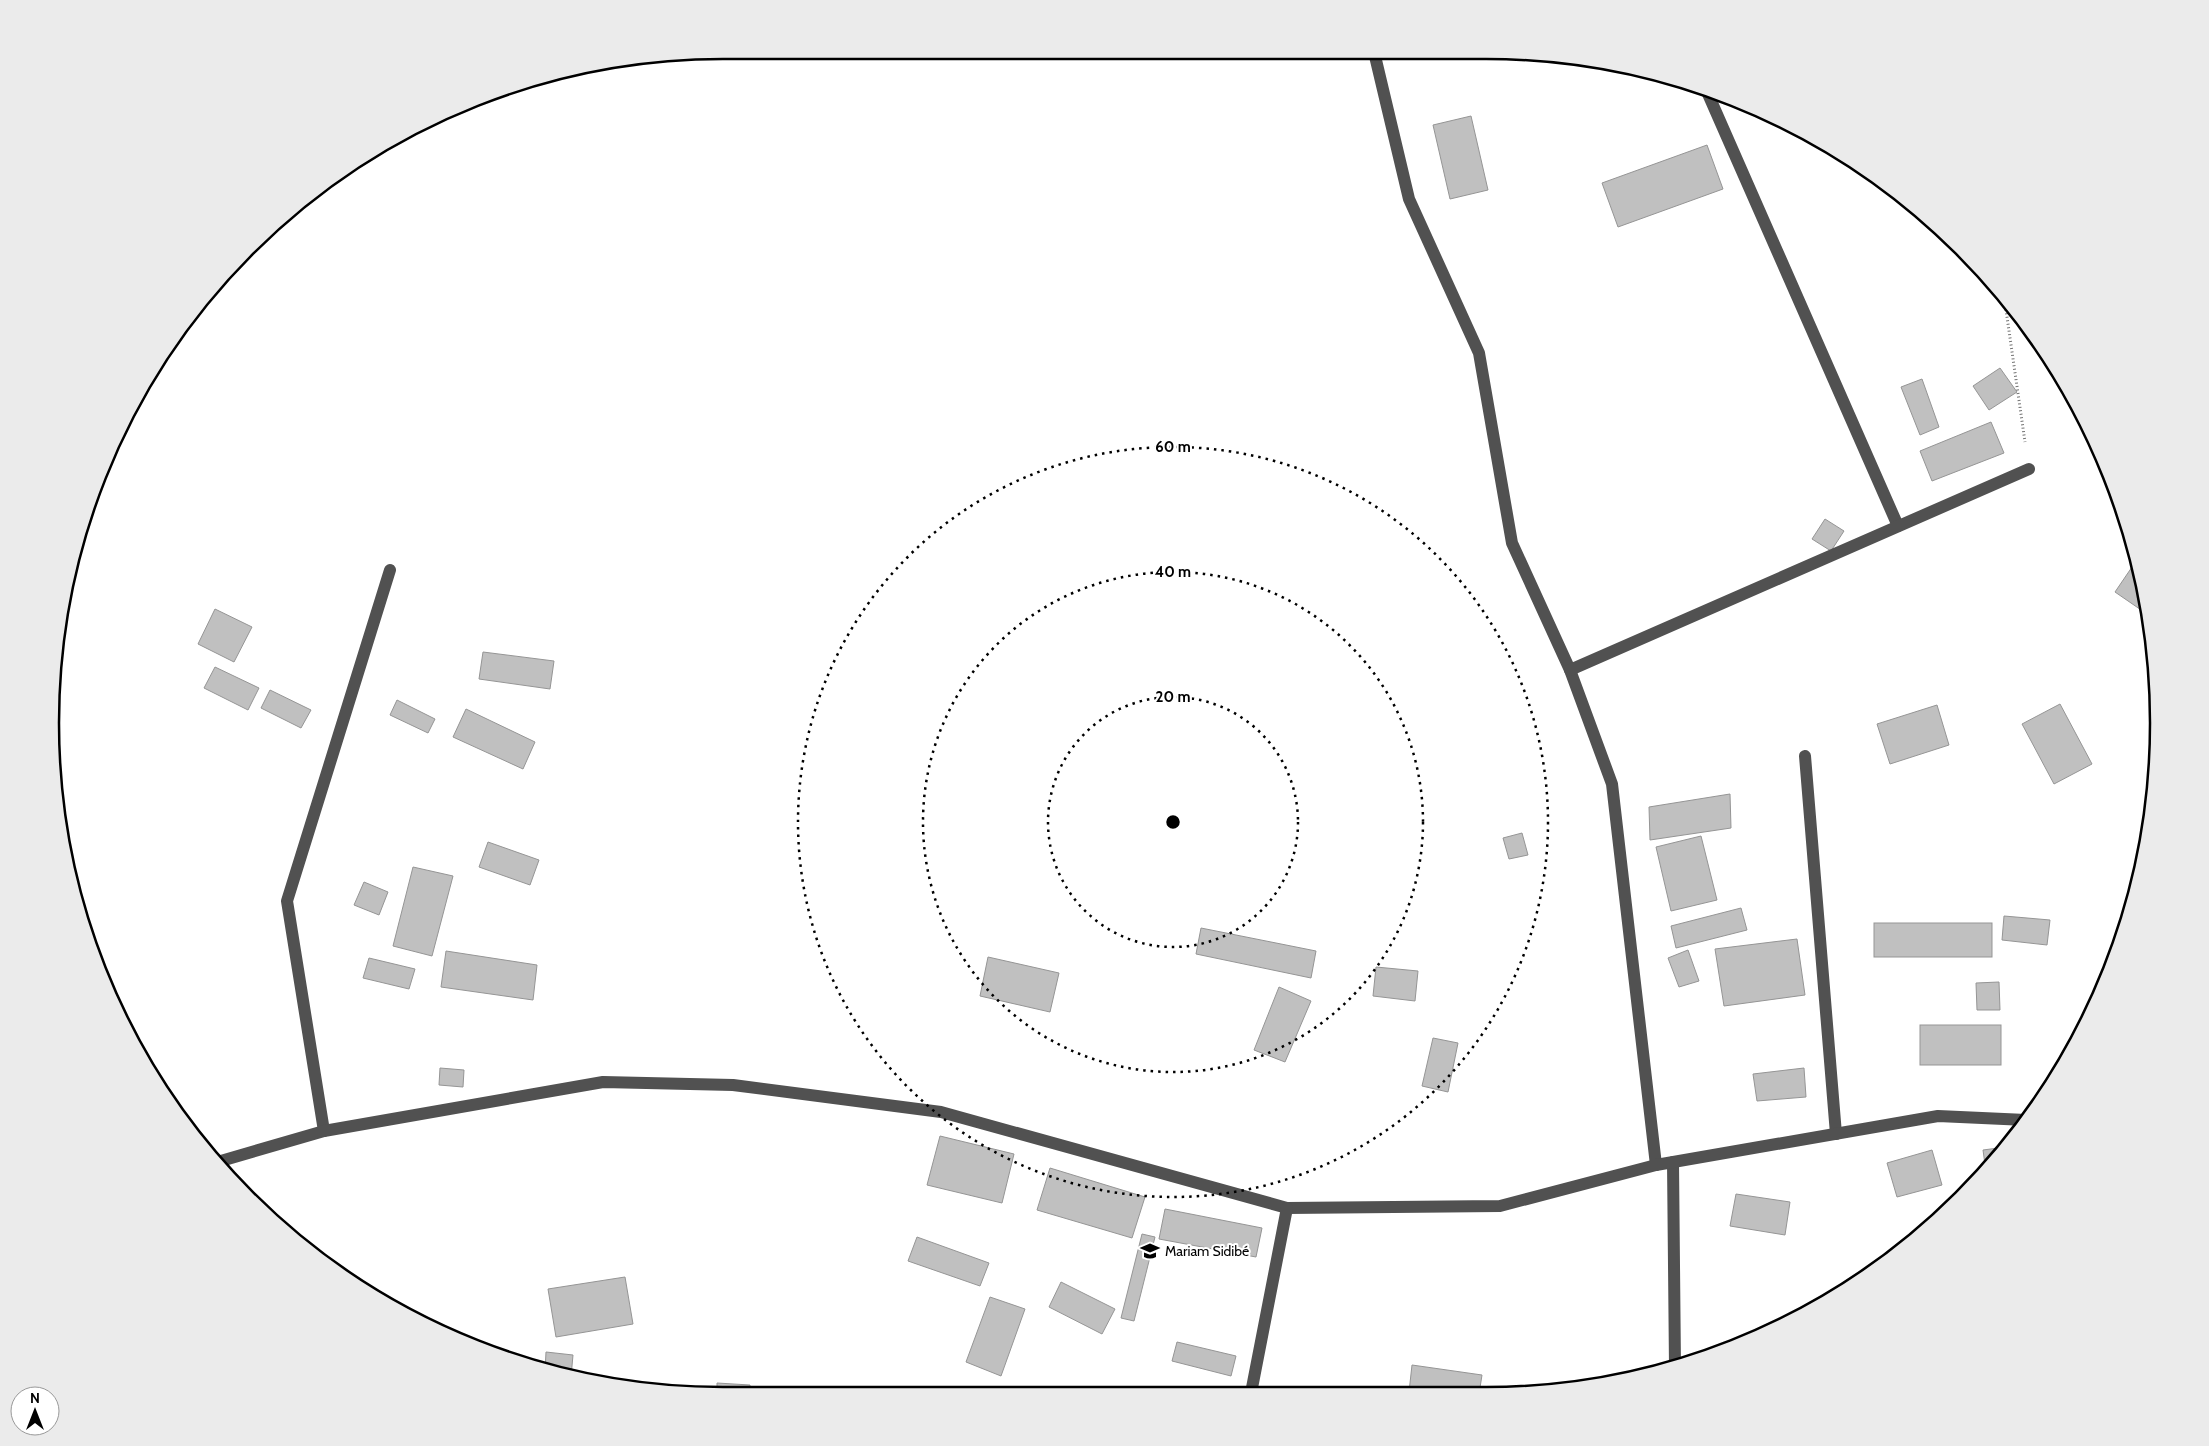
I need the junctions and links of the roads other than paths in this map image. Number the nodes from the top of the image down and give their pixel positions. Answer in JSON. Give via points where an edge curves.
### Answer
{"nodes":[{"id":1,"x":1376,"y":59,"type":"edge"},
{"id":2,"x":1711,"y":98,"type":"edge"},
{"id":3,"x":2029,"y":469,"type":"road end"},
{"id":4,"x":1898,"y":526,"type":"junction"},
{"id":5,"x":390,"y":570,"type":"dead end"},
{"id":6,"x":1570,"y":670,"type":"junction"},
{"id":7,"x":1805,"y":756,"type":"dead end"},
{"id":8,"x":2018,"y":1120,"type":"edge"},
{"id":9,"x":324,"y":1131,"type":"junction"},
{"id":10,"x":1836,"y":1134,"type":"junction"},
{"id":11,"x":223,"y":1160,"type":"edge"},
{"id":12,"x":1673,"y":1162,"type":"junction"},
{"id":13,"x":1656,"y":1165,"type":"junction"},
{"id":14,"x":1287,"y":1208,"type":"junction"},
{"id":15,"x":1675,"y":1360,"type":"edge"},
{"id":16,"x":1252,"y":1387,"type":"edge"}],
"edges":[{"from":1,"to":6,"type":"street","via":[[1409,199],[1480,353],[1512,543]]},
{"from":2,"to":4,"type":"street"},
{"from":3,"to":4,"type":"street"},
{"from":4,"to":6,"type":"street"},
{"from":5,"to":9,"type":"street","via":[[286,901]]},
{"from":6,"to":13,"type":"street","via":[[1612,784]]},
{"from":7,"to":10,"type":"street"},
{"from":8,"to":10,"type":"street","via":[[1938,1116]]},
{"from":9,"to":11,"type":"street"},
{"from":9,"to":14,"type":"street","via":[[602,1082],[734,1086],[941,1112]]},
{"from":10,"to":12,"type":"street"},
{"from":12,"to":13,"type":"street"},
{"from":12,"to":15,"type":"street"},
{"from":13,"to":14,"type":"street","via":[[1500,1206]]},
{"from":14,"to":16,"type":"street"}]}
